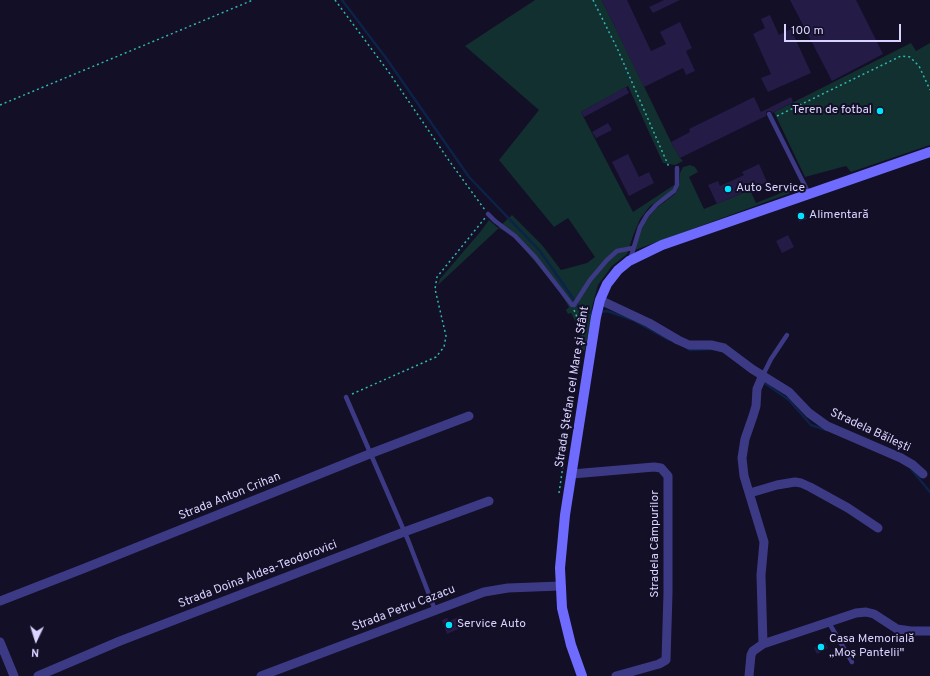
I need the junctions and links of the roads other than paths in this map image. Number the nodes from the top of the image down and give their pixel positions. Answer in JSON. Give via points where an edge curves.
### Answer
{"nodes":[{"id":1,"x":770,"y":116,"type":"road end"},
{"id":2,"x":930,"y":152,"type":"edge"},
{"id":3,"x":677,"y":168,"type":"dead end"},
{"id":4,"x":809,"y":194,"type":"junction"},
{"id":5,"x":488,"y":214,"type":"road end"},
{"id":6,"x":633,"y":248,"type":"junction"},
{"id":7,"x":629,"y":261,"type":"junction"},
{"id":8,"x":599,"y":303,"type":"junction"},
{"id":9,"x":787,"y":335,"type":"dead end"},
{"id":10,"x":761,"y":380,"type":"junction"},
{"id":11,"x":346,"y":397,"type":"road end"},
{"id":12,"x":469,"y":416,"type":"dead end"},
{"id":13,"x":372,"y":453,"type":"junction"},
{"id":14,"x":572,"y":474,"type":"junction"},
{"id":15,"x":923,"y":474,"type":"dead end"},
{"id":16,"x":750,"y":493,"type":"junction"},
{"id":17,"x":489,"y":501,"type":"dead end"},
{"id":18,"x":878,"y":528,"type":"dead end"},
{"id":19,"x":404,"y":532,"type":"junction"},
{"id":20,"x":560,"y":586,"type":"junction"},
{"id":21,"x":0,"y":600,"type":"edge"},
{"id":22,"x":434,"y":610,"type":"junction"},
{"id":23,"x":829,"y":622,"type":"junction"},
{"id":24,"x":930,"y":631,"type":"edge"},
{"id":25,"x":0,"y":642,"type":"edge"},
{"id":26,"x":763,"y":644,"type":"junction"},
{"id":27,"x":852,"y":662,"type":"dead end"},
{"id":28,"x":14,"y":676,"type":"edge"},
{"id":29,"x":38,"y":676,"type":"edge"},
{"id":30,"x":261,"y":676,"type":"edge"},
{"id":31,"x":582,"y":676,"type":"edge"},
{"id":32,"x":616,"y":676,"type":"edge"},
{"id":33,"x":749,"y":676,"type":"edge"}],
"edges":[{"from":1,"to":4,"type":"lane"},
{"from":2,"to":4,"type":"main road","name":"Strada Ștefan cel Mare și Sfânt"},
{"from":3,"to":6,"type":"lane","via":[[674,192],[656,205],[647,216],[640,227]]},
{"from":4,"to":7,"type":"main road","name":"Strada Ștefan cel Mare și Sfânt","via":[[662,245]]},
{"from":5,"to":6,"type":"lane","name":"Strada Ștefan cel Mare și Sfânt","via":[[535,257],[572,305],[607,260],[617,251]]},
{"from":6,"to":7,"type":"lane"},
{"from":7,"to":8,"type":"main road","name":"Strada Ștefan cel Mare și Sfânt","via":[[613,276]]},
{"from":8,"to":10,"type":"street","name":"Stradela Băilești","via":[[649,323],[689,345],[711,344],[724,348],[752,369]]},
{"from":8,"to":14,"type":"main road","name":"Strada Ștefan cel Mare și Sfânt"},
{"from":9,"to":10,"type":"lane"},
{"from":10,"to":15,"type":"street","name":"Stradela Băilești","via":[[789,392],[809,413],[827,426],[901,458]]},
{"from":10,"to":16,"type":"street","via":[[742,453],[744,476]]},
{"from":11,"to":13,"type":"lane"},
{"from":12,"to":13,"type":"street","name":"Strada Anton Crihan"},
{"from":13,"to":19,"type":"lane"},
{"from":13,"to":21,"type":"street","name":"Strada Anton Crihan"},
{"from":14,"to":20,"type":"main road","name":"Strada Ștefan cel Mare și Sfânt","via":[[565,515]]},
{"from":14,"to":32,"type":"street","name":"Stradela Câmpurilor","via":[[654,467],[661,468],[668,476],[666,660]]},
{"from":16,"to":18,"type":"street","via":[[777,485],[801,483]]},
{"from":16,"to":26,"type":"street","via":[[764,542]]},
{"from":17,"to":19,"type":"street","name":"Strada Doina Aldea-Teodorovici"},
{"from":19,"to":22,"type":"lane"},
{"from":19,"to":29,"type":"street","name":"Strada Doina Aldea-Teodorovici","via":[[134,636]]},
{"from":20,"to":22,"type":"street","name":"Strada Petru Cazacu","via":[[496,589]]},
{"from":20,"to":31,"type":"main road","name":"Strada Ștefan cel Mare și Sfânt","via":[[562,608],[571,645]]},
{"from":22,"to":30,"type":"street","name":"Strada Petru Cazacu"},
{"from":23,"to":24,"type":"street","via":[[866,612],[874,614],[897,629]]},
{"from":23,"to":26,"type":"street"},
{"from":23,"to":27,"type":"lane"},
{"from":25,"to":28,"type":"street"},
{"from":26,"to":33,"type":"street","via":[[750,655]]}]}
